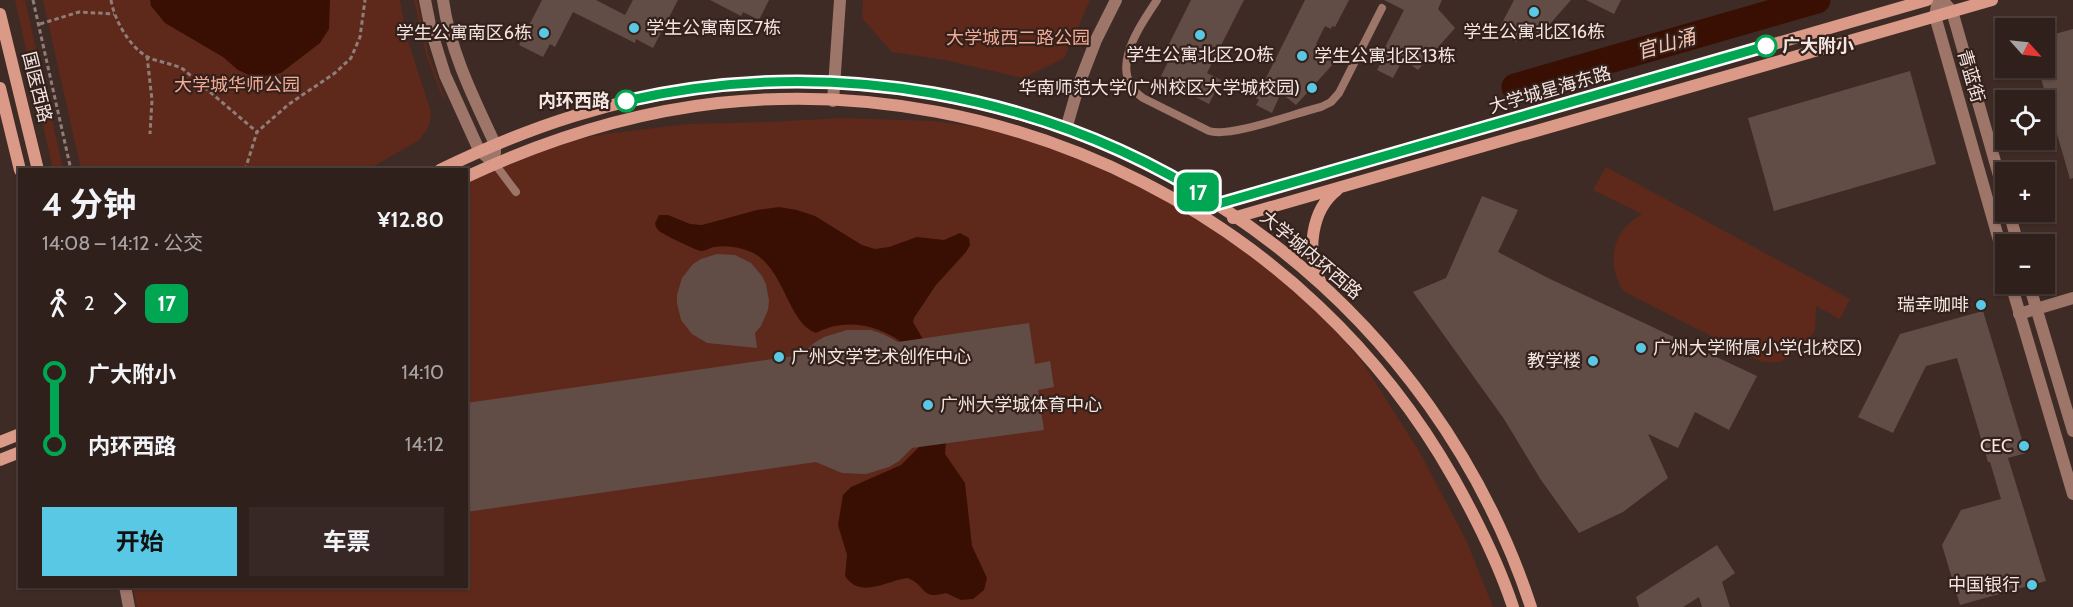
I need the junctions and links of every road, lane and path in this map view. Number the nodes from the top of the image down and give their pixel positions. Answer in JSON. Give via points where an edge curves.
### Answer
{"nodes":[{"id":1,"x":33,"y":0,"type":"edge"},
{"id":2,"x":111,"y":0,"type":"edge"},
{"id":3,"x":365,"y":0,"type":"edge"},
{"id":4,"x":425,"y":0,"type":"edge"},
{"id":5,"x":443,"y":0,"type":"edge"},
{"id":6,"x":840,"y":0,"type":"edge"},
{"id":7,"x":1116,"y":0,"type":"edge"},
{"id":8,"x":1157,"y":0,"type":"edge"},
{"id":9,"x":1927,"y":0,"type":"edge"},
{"id":10,"x":1940,"y":0,"type":"edge"},
{"id":11,"x":1992,"y":0,"type":"edge"},
{"id":12,"x":1382,"y":8,"type":"dead end"},
{"id":13,"x":1952,"y":11,"type":"junction"},
{"id":14,"x":0,"y":14,"type":"edge"},
{"id":15,"x":114,"y":14,"type":"junction"},
{"id":16,"x":1935,"y":16,"type":"junction"},
{"id":17,"x":39,"y":25,"type":"junction"},
{"id":18,"x":147,"y":56,"type":"junction"},
{"id":19,"x":834,"y":82,"type":"junction"},
{"id":20,"x":0,"y":88,"type":"edge"},
{"id":21,"x":833,"y":100,"type":"junction"},
{"id":22,"x":1066,"y":129,"type":"junction"},
{"id":23,"x":257,"y":132,"type":"junction"},
{"id":24,"x":150,"y":134,"type":"dead end"},
{"id":25,"x":495,"y":144,"type":"junction"},
{"id":26,"x":479,"y":150,"type":"junction"},
{"id":27,"x":1995,"y":162,"type":"edge"},
{"id":28,"x":495,"y":164,"type":"junction"},
{"id":29,"x":20,"y":168,"type":"edge"},
{"id":30,"x":38,"y":168,"type":"edge"},
{"id":31,"x":71,"y":168,"type":"edge"},
{"id":32,"x":246,"y":168,"type":"edge"},
{"id":33,"x":444,"y":168,"type":"edge"},
{"id":34,"x":468,"y":176,"type":"edge"},
{"id":35,"x":1339,"y":188,"type":"junction"},
{"id":36,"x":516,"y":192,"type":"dead end"},
{"id":37,"x":1218,"y":204,"type":"junction"},
{"id":38,"x":1237,"y":217,"type":"junction"},
{"id":39,"x":1215,"y":224,"type":"junction"},
{"id":40,"x":1997,"y":234,"type":"edge"},
{"id":41,"x":1322,"y":285,"type":"junction"},
{"id":42,"x":2014,"y":294,"type":"edge"},
{"id":43,"x":2032,"y":294,"type":"edge"},
{"id":44,"x":2073,"y":298,"type":"edge"},
{"id":45,"x":2036,"y":309,"type":"junction"},
{"id":46,"x":2019,"y":314,"type":"junction"},
{"id":47,"x":2073,"y":431,"type":"edge"},
{"id":48,"x":18,"y":435,"type":"edge"},
{"id":49,"x":0,"y":442,"type":"edge"},
{"id":50,"x":18,"y":453,"type":"edge"},
{"id":51,"x":0,"y":460,"type":"edge"},
{"id":52,"x":2073,"y":494,"type":"edge"},
{"id":53,"x":125,"y":588,"type":"edge"},
{"id":54,"x":129,"y":607,"type":"edge"},
{"id":55,"x":1513,"y":607,"type":"edge"},
{"id":56,"x":1531,"y":607,"type":"edge"}],
"edges":[{"from":1,"to":17,"type":"path"},
{"from":2,"to":15,"type":"path"},
{"from":3,"to":23,"type":"path","via":[[360,37],[351,58]]},
{"from":4,"to":26,"type":"street","via":[[445,75]]},
{"from":5,"to":25,"type":"street","via":[[461,69]]},
{"from":6,"to":19,"type":"street"},
{"from":7,"to":22,"type":"street","via":[[1096,39]]},
{"from":8,"to":12,"type":"lane","via":[[1128,53],[1128,80],[1143,98],[1218,133],[1331,102]]},
{"from":9,"to":37,"type":"main road","name":"大学城星海东路"},
{"from":10,"to":13,"type":"street","name":"青蓝街"},
{"from":10,"to":16,"type":"street","name":"青蓝街"},
{"from":11,"to":13,"type":"main road","name":"大学城星海东路"},
{"from":13,"to":16,"type":"main road","name":"大学城星海东路"},
{"from":13,"to":27,"type":"street","name":"青蓝街"},
{"from":14,"to":30,"type":"main road","name":"国医西路"},
{"from":15,"to":17,"type":"path","via":[[79,12]]},
{"from":15,"to":18,"type":"path","via":[[120,27]]},
{"from":16,"to":35,"type":"main road","name":"大学城星海东路"},
{"from":16,"to":40,"type":"street","name":"青蓝街"},
{"from":17,"to":31,"type":"path"},
{"from":18,"to":23,"type":"path","via":[[183,69]]},
{"from":18,"to":24,"type":"path","via":[[152,100]]},
{"from":19,"to":21,"type":"street"},
{"from":19,"to":22,"type":"main road","name":"大学城内环西路","via":[[944,95]]},
{"from":19,"to":25,"type":"main road","name":"大学城内环西路","via":[[717,86],[640,98],[562,118]]},
{"from":20,"to":29,"type":"main road","name":"国医西路"},
{"from":21,"to":28,"type":"main road","name":"大学城内环西路","via":[[718,103],[643,116],[567,135]]},
{"from":21,"to":39,"type":"main road","name":"大学城内环西路","via":[[940,113],[1021,132],[1122,171],[1181,201]]},
{"from":22,"to":37,"type":"main road","name":"大学城内环西路","via":[[1130,155]]},
{"from":23,"to":32,"type":"path"},
{"from":25,"to":26,"type":"main road","name":"大学城内环西路"},
{"from":25,"to":28,"type":"street"},
{"from":26,"to":28,"type":"street"},
{"from":26,"to":33,"type":"main road","name":"大学城内环西路"},
{"from":28,"to":34,"type":"main road","name":"大学城内环西路"},
{"from":28,"to":36,"type":"lane"},
{"from":35,"to":38,"type":"main road","name":"大学城星海东路"},
{"from":35,"to":41,"type":"main road","via":[[1325,201],[1315,228],[1313,255]]},
{"from":37,"to":38,"type":"main road","name":"大学城内环西路"},
{"from":38,"to":39,"type":"main road","name":"大学城星海东路"},
{"from":38,"to":41,"type":"main road","name":"大学城内环西路"},
{"from":39,"to":55,"type":"main road","name":"大学城内环西路","via":[[1311,298],[1394,387],[1435,444],[1465,498]]},
{"from":41,"to":56,"type":"main road","name":"大学城内环西路","via":[[1383,346],[1450,435],[1500,527]]},
{"from":42,"to":46,"type":"street"},
{"from":43,"to":45,"type":"street"},
{"from":44,"to":45,"type":"street"},
{"from":45,"to":46,"type":"street"},
{"from":45,"to":47,"type":"street"},
{"from":46,"to":52,"type":"street"},
{"from":48,"to":49,"type":"main road"},
{"from":50,"to":51,"type":"main road"},
{"from":53,"to":54,"type":"street"}]}
